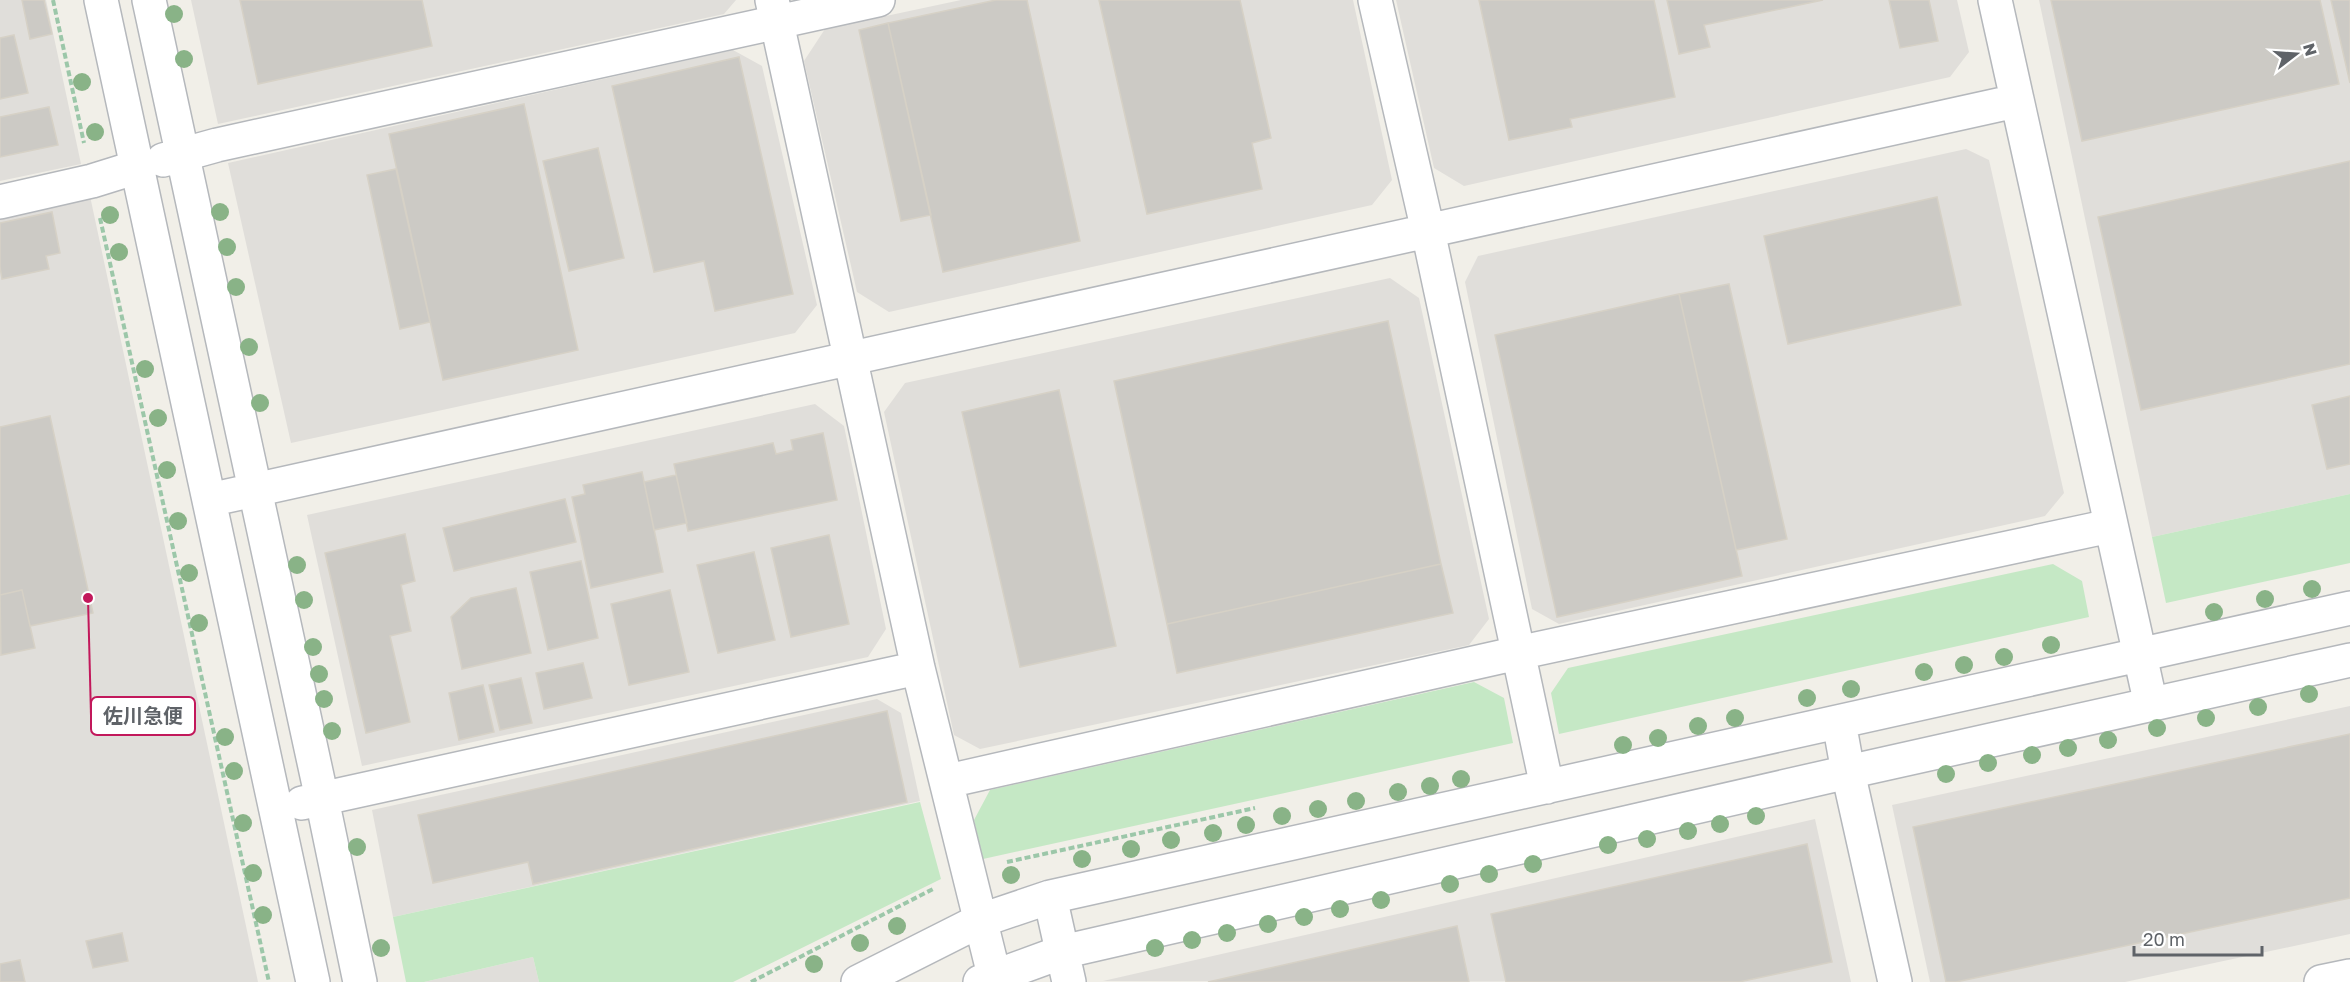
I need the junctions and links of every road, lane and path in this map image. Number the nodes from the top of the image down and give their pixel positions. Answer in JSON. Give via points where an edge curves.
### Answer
{"nodes":[{"id":1,"x":53,"y":0,"type":"edge"},
{"id":2,"x":100,"y":0,"type":"edge"},
{"id":3,"x":149,"y":0,"type":"edge"},
{"id":4,"x":878,"y":0,"type":"edge"},
{"id":5,"x":1375,"y":0,"type":"edge"},
{"id":6,"x":1995,"y":0,"type":"edge"},
{"id":7,"x":775,"y":11,"type":"edge"},
{"id":8,"x":2016,"y":101,"type":"junction"},
{"id":9,"x":183,"y":154,"type":"junction"},
{"id":10,"x":137,"y":167,"type":"junction"},
{"id":11,"x":92,"y":181,"type":"junction"},
{"id":12,"x":0,"y":202,"type":"edge"},
{"id":13,"x":1428,"y":231,"type":"junction"},
{"id":14,"x":851,"y":358,"type":"junction"},
{"id":15,"x":255,"y":490,"type":"junction"},
{"id":16,"x":208,"y":500,"type":"junction"},
{"id":17,"x":2110,"y":526,"type":"junction"},
{"id":18,"x":2350,"y":608,"type":"edge"},
{"id":19,"x":1518,"y":653,"type":"junction"},
{"id":20,"x":2141,"y":655,"type":"junction"},
{"id":21,"x":2350,"y":660,"type":"edge"},
{"id":22,"x":918,"y":668,"type":"junction"},
{"id":23,"x":2151,"y":705,"type":"junction"},
{"id":24,"x":1839,"y":722,"type":"junction"},
{"id":25,"x":1848,"y":772,"type":"junction"},
{"id":26,"x":948,"y":781,"type":"junction"},
{"id":27,"x":1547,"y":787,"type":"junction"},
{"id":28,"x":322,"y":799,"type":"junction"},
{"id":29,"x":277,"y":808,"type":"junction"},
{"id":30,"x":968,"y":872,"type":"junction"},
{"id":31,"x":1050,"y":897,"type":"junction"},
{"id":32,"x":979,"y":921,"type":"junction"},
{"id":33,"x":1066,"y":967,"type":"edge"},
{"id":34,"x":2350,"y":976,"type":"edge"},
{"id":35,"x":987,"y":979,"type":"edge"},
{"id":36,"x":269,"y":982,"type":"edge"},
{"id":37,"x":313,"y":982,"type":"edge"},
{"id":38,"x":360,"y":982,"type":"edge"},
{"id":39,"x":751,"y":982,"type":"edge"},
{"id":40,"x":858,"y":982,"type":"edge"},
{"id":41,"x":1895,"y":982,"type":"edge"},
{"id":42,"x":2320,"y":982,"type":"edge"}],
"edges":[{"from":1,"to":11,"type":"path"},
{"from":2,"to":10,"type":"street"},
{"from":3,"to":9,"type":"street"},
{"from":4,"to":7,"type":"street"},
{"from":5,"to":13,"type":"street"},
{"from":6,"to":8,"type":"street"},
{"from":7,"to":9,"type":"street"},
{"from":7,"to":14,"type":"street"},
{"from":8,"to":13,"type":"street"},
{"from":8,"to":17,"type":"street"},
{"from":9,"to":10,"type":"street"},
{"from":9,"to":15,"type":"street"},
{"from":10,"to":11,"type":"street"},
{"from":10,"to":16,"type":"street"},
{"from":11,"to":12,"type":"street"},
{"from":11,"to":36,"type":"path"},
{"from":13,"to":14,"type":"street"},
{"from":13,"to":19,"type":"street"},
{"from":14,"to":15,"type":"street"},
{"from":14,"to":22,"type":"street"},
{"from":15,"to":16,"type":"street"},
{"from":15,"to":28,"type":"street"},
{"from":16,"to":29,"type":"street"},
{"from":17,"to":19,"type":"street"},
{"from":17,"to":20,"type":"street"},
{"from":18,"to":20,"type":"street"},
{"from":19,"to":26,"type":"street"},
{"from":19,"to":27,"type":"street"},
{"from":20,"to":23,"type":"street"},
{"from":20,"to":24,"type":"street"},
{"from":21,"to":23,"type":"street"},
{"from":22,"to":26,"type":"street"},
{"from":22,"to":28,"type":"street"},
{"from":23,"to":25,"type":"street"},
{"from":24,"to":25,"type":"street"},
{"from":24,"to":27,"type":"street"},
{"from":25,"to":33,"type":"street"},
{"from":25,"to":41,"type":"street"},
{"from":26,"to":30,"type":"street"},
{"from":27,"to":31,"type":"street"},
{"from":28,"to":29,"type":"street"},
{"from":28,"to":38,"type":"street"},
{"from":29,"to":37,"type":"street"},
{"from":30,"to":32,"type":"street"},
{"from":30,"to":39,"type":"path"},
{"from":31,"to":32,"type":"street"},
{"from":31,"to":33,"type":"street"},
{"from":32,"to":35,"type":"street"},
{"from":32,"to":40,"type":"street"},
{"from":33,"to":35,"type":"street"},
{"from":34,"to":42,"type":"street"}]}
